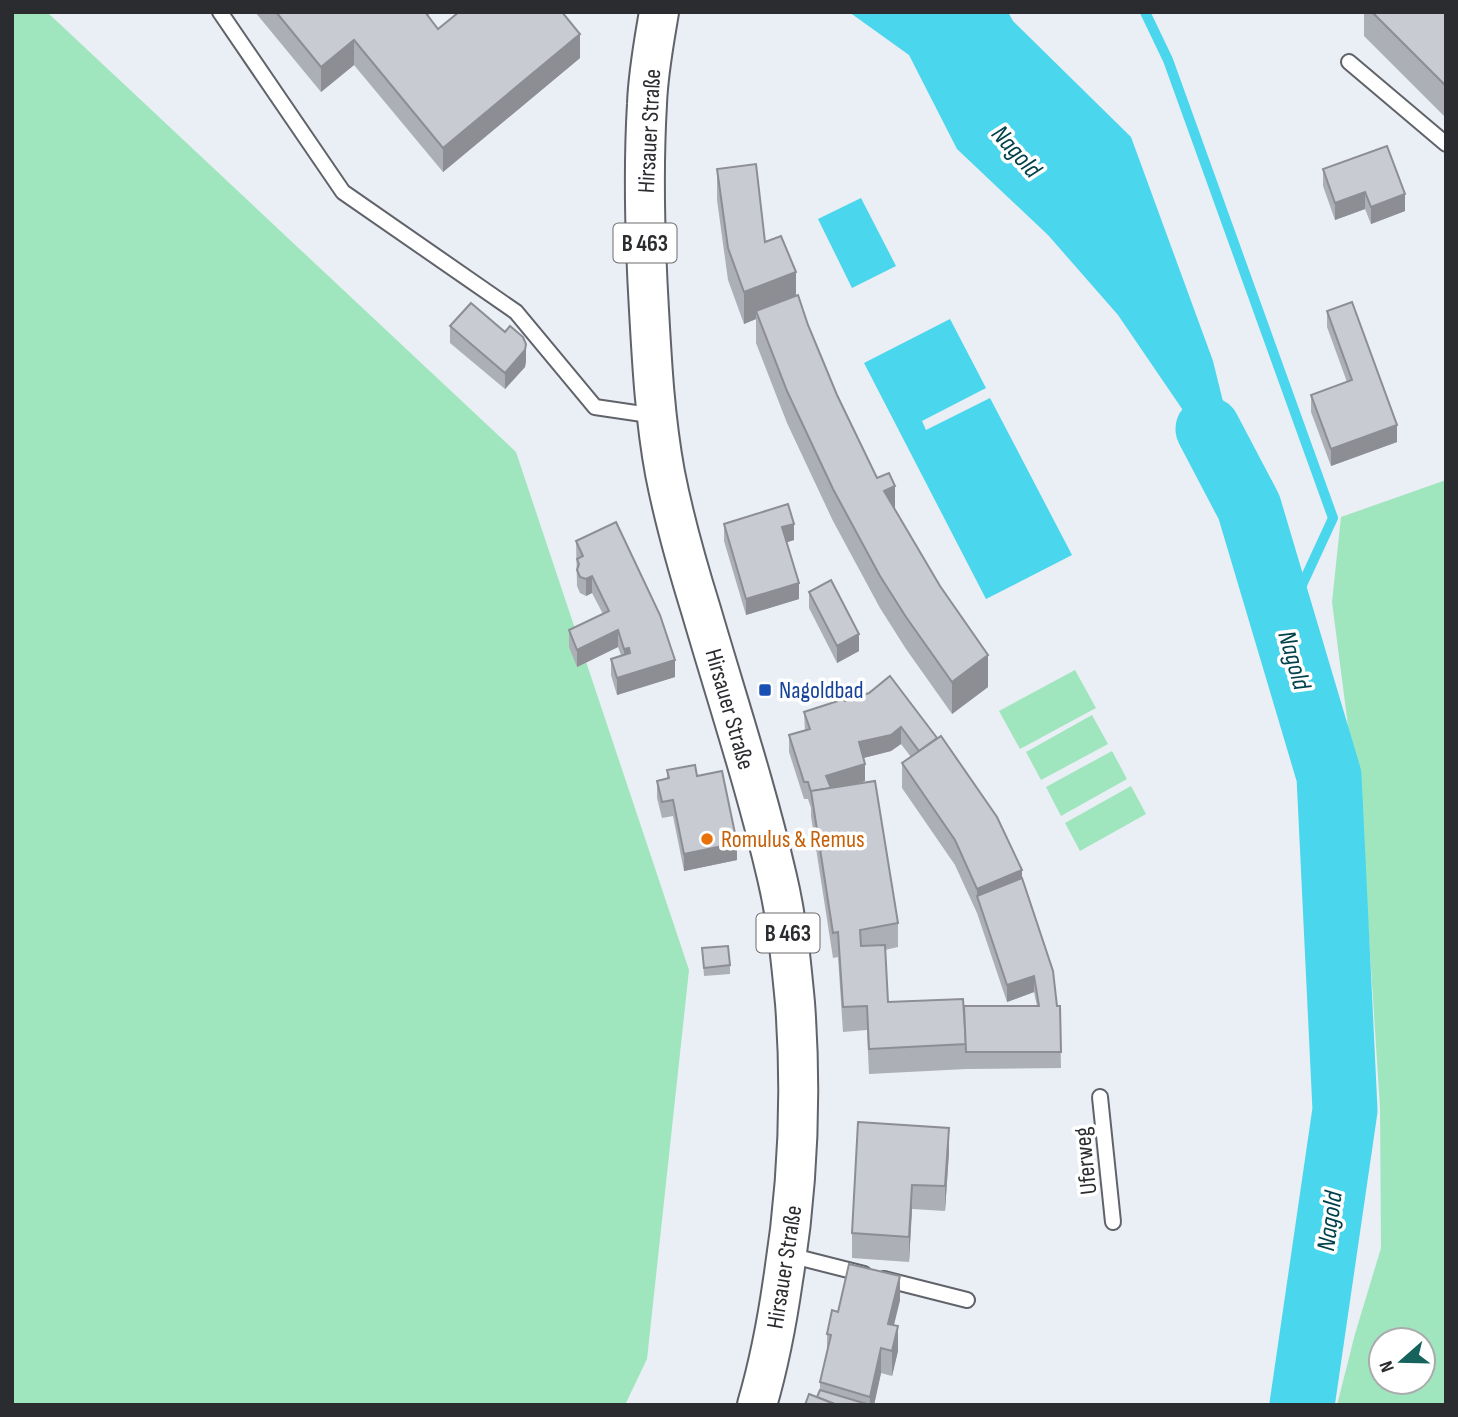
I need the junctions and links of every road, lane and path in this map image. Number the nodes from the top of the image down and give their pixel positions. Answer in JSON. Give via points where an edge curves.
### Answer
{"nodes":[{"id":1,"x":220,"y":12,"type":"edge"},
{"id":2,"x":659,"y":12,"type":"edge"},
{"id":3,"x":1349,"y":61,"type":"dead end"},
{"id":4,"x":1446,"y":144,"type":"edge"},
{"id":5,"x":657,"y":416,"type":"junction"},
{"id":6,"x":1100,"y":1097,"type":"dead end"},
{"id":7,"x":1113,"y":1222,"type":"dead end"},
{"id":8,"x":787,"y":1255,"type":"junction"},
{"id":9,"x":967,"y":1300,"type":"dead end"},
{"id":10,"x":757,"y":1405,"type":"edge"}],
"edges":[{"from":1,"to":5,"type":"lane","via":[[343,192],[516,312],[596,407]]},
{"from":2,"to":5,"type":"main road","name":"Hirsauer Straße","number":"B 463","via":[[647,101],[645,172],[645,251]]},
{"from":3,"to":4,"type":"lane"},
{"from":5,"to":8,"type":"main road","name":"Hirsauer Straße","number":"B 463","via":[[685,555],[762,818],[790,943],[799,1120]]},
{"from":6,"to":7,"type":"lane","name":"Uferweg"},
{"from":8,"to":9,"type":"lane"},
{"from":8,"to":10,"type":"main road","name":"Hirsauer Straße","number":"B 463"}]}
